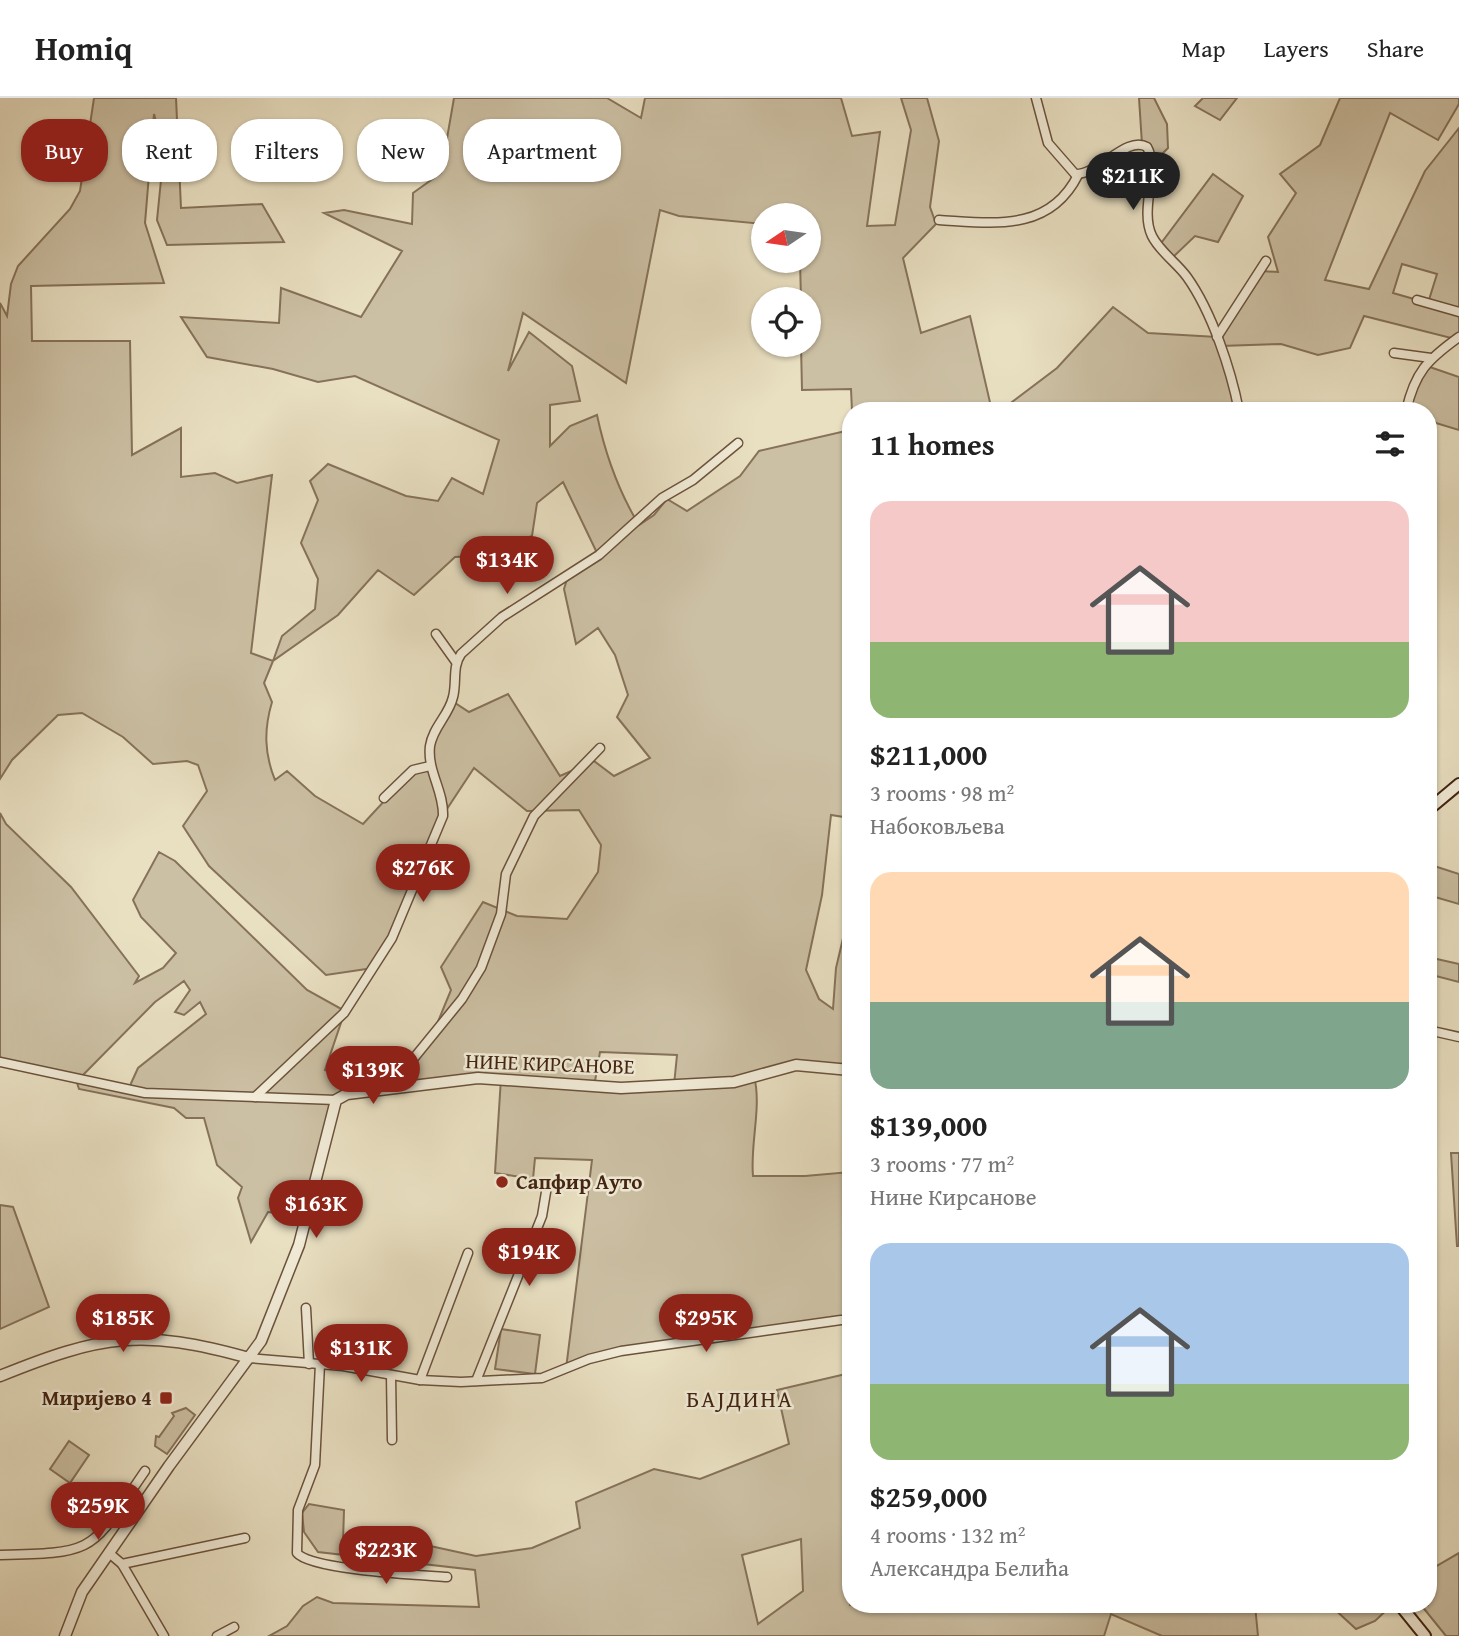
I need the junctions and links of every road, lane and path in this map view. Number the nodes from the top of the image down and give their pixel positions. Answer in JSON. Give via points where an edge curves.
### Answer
{"nodes":[{"id":1,"x":1036,"y":98,"type":"edge"},
{"id":2,"x":1078,"y":175,"type":"junction"},
{"id":3,"x":939,"y":220,"type":"dead end"},
{"id":4,"x":1266,"y":261,"type":"dead end"},
{"id":5,"x":1417,"y":300,"type":"dead end"},
{"id":6,"x":1459,"y":312,"type":"edge"},
{"id":7,"x":1217,"y":337,"type":"junction"},
{"id":8,"x":1459,"y":337,"type":"edge"},
{"id":9,"x":1394,"y":353,"type":"dead end"},
{"id":10,"x":1431,"y":358,"type":"junction"},
{"id":11,"x":1237,"y":402,"type":"edge"},
{"id":12,"x":1408,"y":402,"type":"edge"},
{"id":13,"x":738,"y":443,"type":"dead end"},
{"id":14,"x":436,"y":634,"type":"dead end"},
{"id":15,"x":456,"y":662,"type":"junction"},
{"id":16,"x":600,"y":748,"type":"dead end"},
{"id":17,"x":430,"y":766,"type":"junction"},
{"id":18,"x":1459,"y":784,"type":"edge"},
{"id":19,"x":384,"y":798,"type":"dead end"},
{"id":20,"x":1437,"y":802,"type":"edge"},
{"id":21,"x":1437,"y":1032,"type":"edge"},
{"id":22,"x":1459,"y":1037,"type":"edge"},
{"id":23,"x":0,"y":1062,"type":"edge"},
{"id":24,"x":842,"y":1069,"type":"edge"},
{"id":25,"x":400,"y":1087,"type":"junction"},
{"id":26,"x":255,"y":1097,"type":"junction"},
{"id":27,"x":336,"y":1100,"type":"junction"},
{"id":28,"x":547,"y":1186,"type":"dead end"},
{"id":29,"x":468,"y":1253,"type":"dead end"},
{"id":30,"x":306,"y":1308,"type":"dead end"},
{"id":31,"x":841,"y":1320,"type":"dead end"},
{"id":32,"x":249,"y":1358,"type":"junction"},
{"id":33,"x":309,"y":1364,"type":"junction"},
{"id":34,"x":320,"y":1364,"type":"junction"},
{"id":35,"x":391,"y":1375,"type":"junction"},
{"id":36,"x":0,"y":1376,"type":"edge"},
{"id":37,"x":420,"y":1380,"type":"junction"},
{"id":38,"x":477,"y":1381,"type":"junction"},
{"id":39,"x":392,"y":1440,"type":"dead end"},
{"id":40,"x":145,"y":1471,"type":"dead end"},
{"id":41,"x":245,"y":1538,"type":"dead end"},
{"id":42,"x":109,"y":1553,"type":"junction"},
{"id":43,"x":0,"y":1555,"type":"edge"},
{"id":44,"x":122,"y":1564,"type":"junction"},
{"id":45,"x":447,"y":1577,"type":"dead end"},
{"id":46,"x":1406,"y":1613,"type":"edge"},
{"id":47,"x":234,"y":1627,"type":"dead end"},
{"id":48,"x":65,"y":1636,"type":"edge"},
{"id":49,"x":164,"y":1636,"type":"edge"},
{"id":50,"x":217,"y":1636,"type":"edge"},
{"id":51,"x":1425,"y":1636,"type":"edge"}],
"edges":[{"from":1,"to":2,"type":"street","via":[[1048,143]]},
{"from":2,"to":3,"type":"street","via":[[1053,208],[1023,221]]},
{"from":2,"to":7,"type":"street","via":[[1129,146],[1147,147],[1151,234],[1190,282]]},
{"from":4,"to":7,"type":"street"},
{"from":5,"to":6,"type":"street"},
{"from":7,"to":11,"type":"street"},
{"from":8,"to":10,"type":"street"},
{"from":9,"to":10,"type":"street"},
{"from":10,"to":12,"type":"street","via":[[1415,378]]},
{"from":13,"to":15,"type":"street","via":[[662,498],[598,555],[502,617]]},
{"from":14,"to":15,"type":"street"},
{"from":15,"to":17,"type":"street","via":[[453,701],[434,730]]},
{"from":16,"to":25,"type":"street","via":[[534,816],[506,874],[501,914],[481,968],[405,1069]]},
{"from":17,"to":19,"type":"street","via":[[413,770]]},
{"from":17,"to":26,"type":"street","via":[[444,799],[443,816],[392,938],[344,1013]]},
{"from":18,"to":20,"type":"main road"},
{"from":21,"to":22,"type":"street"},
{"from":23,"to":26,"type":"street","name":"НИНЕ КИРСАНОВЕ","via":[[145,1093]]},
{"from":24,"to":25,"type":"street","name":"НИНЕ КИРСАНОВЕ","via":[[796,1065],[734,1082],[635,1087],[501,1078]]},
{"from":25,"to":27,"type":"street","name":"НИНЕ КИРСАНОВЕ","via":[[347,1094]]},
{"from":26,"to":27,"type":"street","name":"НИНЕ КИРСАНОВЕ"},
{"from":27,"to":32,"type":"street","via":[[290,1270],[270,1322]]},
{"from":28,"to":38,"type":"street","via":[[542,1216]]},
{"from":29,"to":37,"type":"street"},
{"from":30,"to":33,"type":"street"},
{"from":31,"to":38,"type":"street","via":[[621,1351],[542,1378]]},
{"from":32,"to":33,"type":"street"},
{"from":32,"to":36,"type":"street","via":[[183,1343],[120,1339],[64,1351]]},
{"from":32,"to":42,"type":"street"},
{"from":33,"to":34,"type":"street"},
{"from":34,"to":35,"type":"street"},
{"from":34,"to":45,"type":"street","via":[[315,1465],[298,1510],[297,1553],[302,1560],[329,1566]]},
{"from":35,"to":37,"type":"street"},
{"from":35,"to":39,"type":"street"},
{"from":37,"to":38,"type":"street"},
{"from":40,"to":43,"type":"street","via":[[108,1526],[87,1547],[57,1554]]},
{"from":41,"to":44,"type":"street"},
{"from":42,"to":44,"type":"street"},
{"from":42,"to":48,"type":"street","via":[[82,1592]]},
{"from":44,"to":49,"type":"street"},
{"from":46,"to":51,"type":"main road"},
{"from":47,"to":50,"type":"street"}]}
